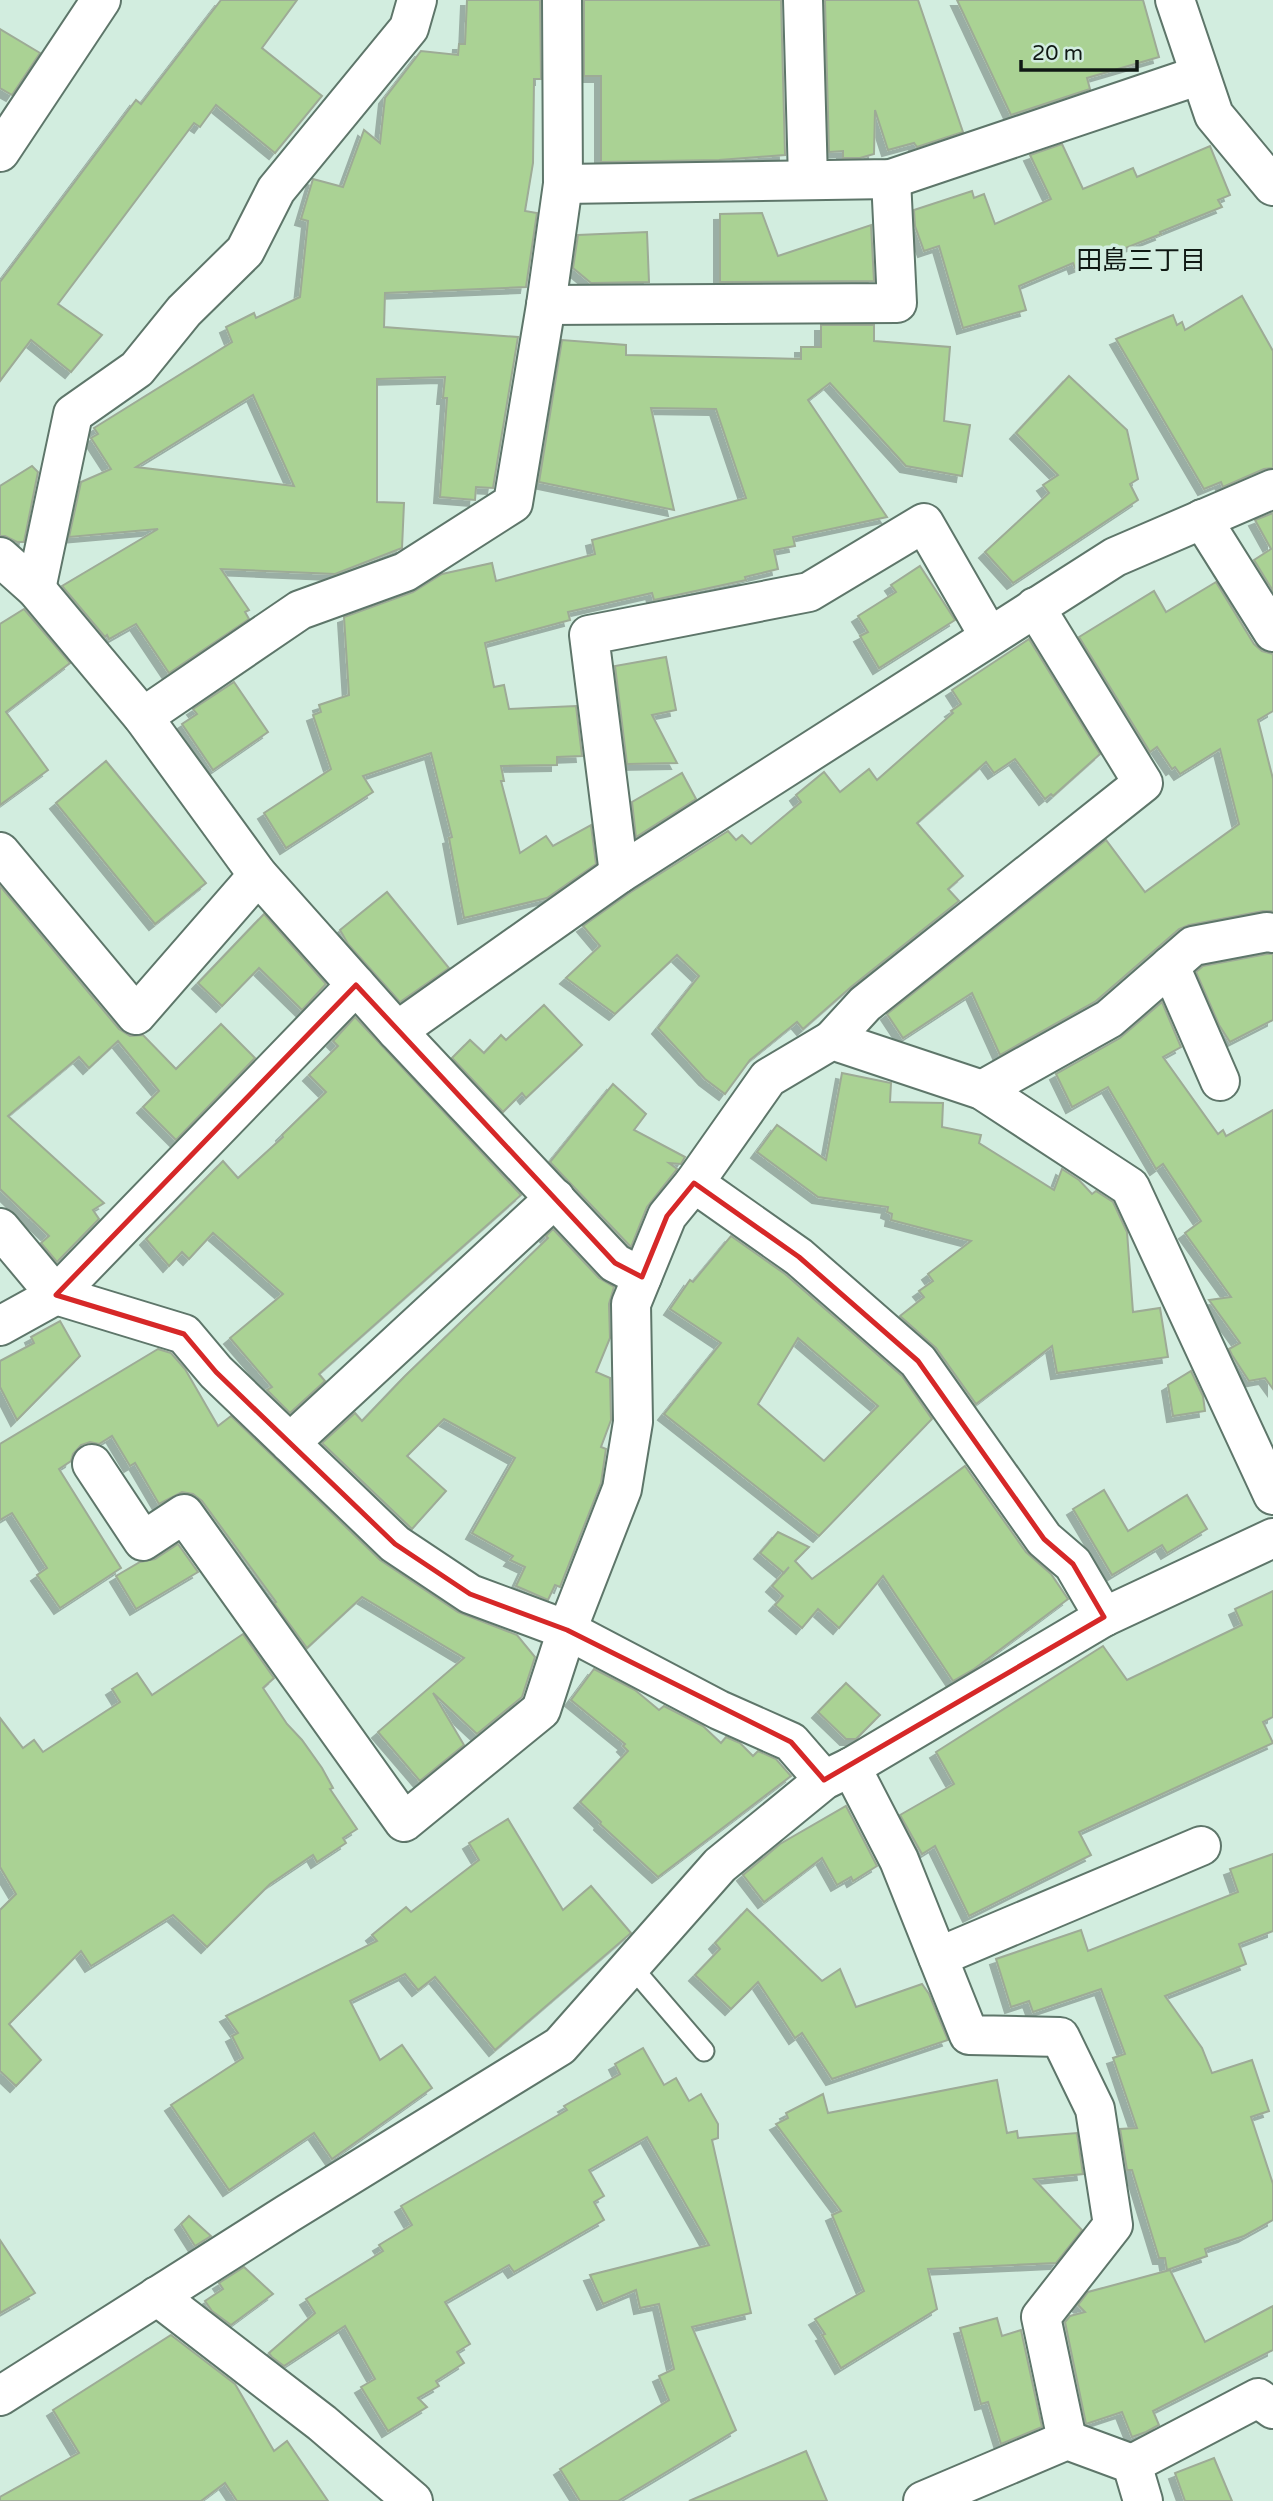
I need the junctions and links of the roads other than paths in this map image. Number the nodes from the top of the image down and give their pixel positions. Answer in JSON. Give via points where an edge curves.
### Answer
{"nodes":[{"id":1,"x":101,"y":0,"type":"edge"},
{"id":2,"x":417,"y":0,"type":"edge"},
{"id":3,"x":562,"y":0,"type":"edge"},
{"id":4,"x":803,"y":0,"type":"edge"},
{"id":5,"x":1175,"y":0,"type":"edge"},
{"id":6,"x":1200,"y":75,"type":"junction"},
{"id":7,"x":0,"y":152,"type":"edge"},
{"id":8,"x":891,"y":179,"type":"junction"},
{"id":9,"x":808,"y":180,"type":"junction"},
{"id":10,"x":562,"y":184,"type":"junction"},
{"id":11,"x":1273,"y":186,"type":"edge"},
{"id":12,"x":546,"y":305,"type":"junction"},
{"id":13,"x":1273,"y":489,"type":"edge"},
{"id":14,"x":1202,"y":519,"type":"junction"},
{"id":15,"x":0,"y":558,"type":"edge"},
{"id":16,"x":36,"y":589,"type":"junction"},
{"id":17,"x":1035,"y":607,"type":"junction"},
{"id":18,"x":1273,"y":632,"type":"edge"},
{"id":19,"x":989,"y":636,"type":"junction"},
{"id":20,"x":143,"y":717,"type":"junction"},
{"id":21,"x":0,"y":852,"type":"edge"},
{"id":22,"x":619,"y":874,"type":"junction"},
{"id":23,"x":258,"y":875,"type":"junction"},
{"id":24,"x":1273,"y":933,"type":"edge"},
{"id":25,"x":1170,"y":966,"type":"junction"},
{"id":26,"x":356,"y":985,"type":"junction"},
{"id":27,"x":397,"y":1031,"type":"junction"},
{"id":28,"x":832,"y":1040,"type":"junction"},
{"id":29,"x":1220,"y":1081,"type":"dead end"},
{"id":30,"x":982,"y":1090,"type":"junction"},
{"id":31,"x":694,"y":1182,"type":"junction"},
{"id":32,"x":555,"y":1198,"type":"junction"},
{"id":33,"x":0,"y":1227,"type":"edge"},
{"id":34,"x":642,"y":1277,"type":"junction"},
{"id":35,"x":56,"y":1295,"type":"junction"},
{"id":36,"x":0,"y":1326,"type":"edge"},
{"id":37,"x":290,"y":1443,"type":"junction"},
{"id":38,"x":92,"y":1464,"type":"dead end"},
{"id":39,"x":1273,"y":1495,"type":"edge"},
{"id":40,"x":1273,"y":1538,"type":"edge"},
{"id":41,"x":1104,"y":1616,"type":"junction"},
{"id":42,"x":567,"y":1630,"type":"junction"},
{"id":43,"x":837,"y":1774,"type":"junction"},
{"id":44,"x":1201,"y":1846,"type":"dead end"},
{"id":45,"x":938,"y":1957,"type":"junction"},
{"id":46,"x":631,"y":1966,"type":"junction"},
{"id":47,"x":704,"y":2051,"type":"dead end"},
{"id":48,"x":157,"y":2296,"type":"junction"},
{"id":49,"x":1268,"y":2394,"type":"edge"},
{"id":50,"x":0,"y":2396,"type":"edge"},
{"id":51,"x":1067,"y":2440,"type":"junction"},
{"id":52,"x":1132,"y":2464,"type":"junction"},
{"id":53,"x":414,"y":2501,"type":"edge"},
{"id":54,"x":923,"y":2501,"type":"edge"},
{"id":55,"x":1143,"y":2501,"type":"edge"}],
"edges":[{"from":1,"to":7,"type":"street"},
{"from":2,"to":16,"type":"street","via":[[409,29],[276,190],[245,251],[184,312],[137,369],[73,414]]},
{"from":3,"to":10,"type":"street"},
{"from":4,"to":9,"type":"street"},
{"from":5,"to":6,"type":"street"},
{"from":6,"to":8,"type":"street"},
{"from":6,"to":11,"type":"street","via":[[1214,115]]},
{"from":8,"to":9,"type":"street"},
{"from":8,"to":12,"type":"street","via":[[897,303]]},
{"from":9,"to":10,"type":"street"},
{"from":10,"to":12,"type":"street"},
{"from":12,"to":20,"type":"street","via":[[513,503],[405,572],[300,610]]},
{"from":13,"to":14,"type":"street"},
{"from":14,"to":17,"type":"street","via":[[1115,557]]},
{"from":14,"to":18,"type":"street"},
{"from":15,"to":16,"type":"street"},
{"from":16,"to":20,"type":"street"},
{"from":17,"to":19,"type":"street"},
{"from":17,"to":28,"type":"street","via":[[1143,783],[865,1004]]},
{"from":19,"to":22,"type":"street"},
{"from":19,"to":22,"type":"street","via":[[924,523],[810,592],[589,635]]},
{"from":20,"to":23,"type":"street"},
{"from":21,"to":23,"type":"street","via":[[136,1015]]},
{"from":22,"to":27,"type":"street"},
{"from":23,"to":26,"type":"street"},
{"from":24,"to":25,"type":"street","via":[[1193,946]]},
{"from":25,"to":29,"type":"street"},
{"from":25,"to":30,"type":"street","via":[[1109,1019]]},
{"from":26,"to":27,"type":"street"},
{"from":26,"to":35,"type":"street"},
{"from":27,"to":32,"type":"street"},
{"from":28,"to":30,"type":"street"},
{"from":28,"to":31,"type":"street","via":[[768,1078]]},
{"from":30,"to":39,"type":"street","via":[[1130,1187]]},
{"from":31,"to":34,"type":"street","via":[[667,1216]]},
{"from":31,"to":41,"type":"street","via":[[799,1257],[918,1361],[1044,1539],[1073,1564]]},
{"from":32,"to":34,"type":"street","via":[[615,1263]]},
{"from":32,"to":37,"type":"street"},
{"from":33,"to":35,"type":"street"},
{"from":34,"to":42,"type":"street","via":[[631,1304],[633,1422],[622,1489]]},
{"from":35,"to":36,"type":"street"},
{"from":35,"to":37,"type":"street","via":[[184,1334],[216,1372]]},
{"from":37,"to":42,"type":"street","via":[[395,1544],[470,1594]]},
{"from":38,"to":42,"type":"street","via":[[143,1541],[184,1514],[404,1822],[541,1710]]},
{"from":40,"to":41,"type":"street"},
{"from":41,"to":43,"type":"street"},
{"from":42,"to":43,"type":"street","via":[[719,1710],[791,1742]]},
{"from":43,"to":45,"type":"street","via":[[899,1860]]},
{"from":43,"to":46,"type":"street","via":[[720,1865]]},
{"from":44,"to":45,"type":"street"},
{"from":45,"to":51,"type":"street","via":[[969,2035],[1060,2038],[1094,2109],[1113,2225],[1041,2317]]},
{"from":46,"to":47,"type":"lane"},
{"from":46,"to":48,"type":"street","via":[[559,2046]]},
{"from":48,"to":50,"type":"street"},
{"from":48,"to":53,"type":"street","via":[[323,2423]]},
{"from":49,"to":52,"type":"street"},
{"from":51,"to":52,"type":"street"},
{"from":51,"to":54,"type":"street"},
{"from":52,"to":55,"type":"street"}]}
